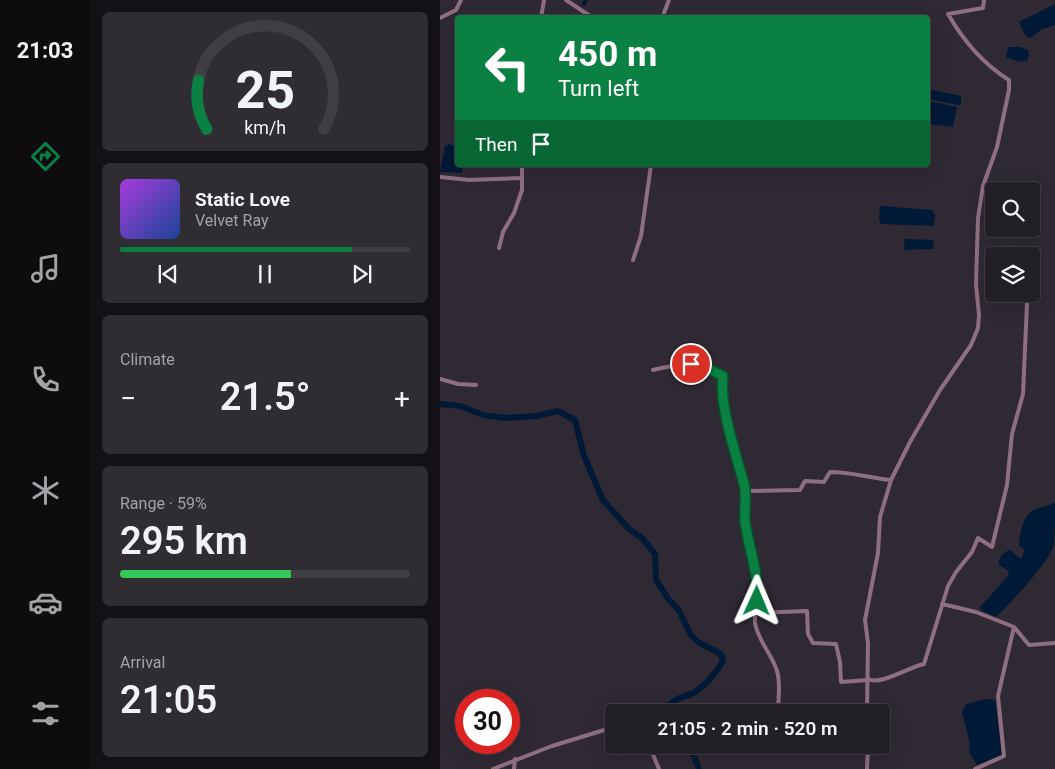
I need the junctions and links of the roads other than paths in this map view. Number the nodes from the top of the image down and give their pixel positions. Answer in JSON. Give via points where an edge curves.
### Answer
{"nodes":[{"id":1,"x":461,"y":0,"type":"edge"},
{"id":2,"x":544,"y":0,"type":"edge"},
{"id":3,"x":566,"y":0,"type":"edge"},
{"id":4,"x":669,"y":0,"type":"edge"},
{"id":5,"x":984,"y":0,"type":"edge"},
{"id":6,"x":542,"y":15,"type":"edge"},
{"id":7,"x":588,"y":15,"type":"edge"},
{"id":8,"x":663,"y":15,"type":"edge"},
{"id":9,"x":440,"y":18,"type":"edge"},
{"id":10,"x":522,"y":167,"type":"edge"},
{"id":11,"x":651,"y":167,"type":"edge"},
{"id":12,"x":440,"y":178,"type":"edge"},
{"id":13,"x":522,"y":178,"type":"junction"},
{"id":14,"x":498,"y":248,"type":"dead end"},
{"id":15,"x":633,"y":260,"type":"dead end"},
{"id":16,"x":1027,"y":304,"type":"dead end"},
{"id":17,"x":653,"y":370,"type":"dead end"},
{"id":18,"x":440,"y":379,"type":"edge"},
{"id":19,"x":476,"y":385,"type":"dead end"},
{"id":20,"x":891,"y":480,"type":"junction"},
{"id":21,"x":745,"y":490,"type":"junction"},
{"id":22,"x":942,"y":604,"type":"junction"},
{"id":23,"x":756,"y":613,"type":"junction"},
{"id":24,"x":1014,"y":627,"type":"junction"},
{"id":25,"x":1055,"y":642,"type":"edge"},
{"id":26,"x":868,"y":680,"type":"junction"},
{"id":27,"x":778,"y":704,"type":"edge"},
{"id":28,"x":867,"y":704,"type":"edge"},
{"id":29,"x":605,"y":731,"type":"edge"},
{"id":30,"x":653,"y":754,"type":"edge"},
{"id":31,"x":868,"y":754,"type":"edge"},
{"id":32,"x":515,"y":759,"type":"junction"},
{"id":33,"x":493,"y":769,"type":"edge"},
{"id":34,"x":514,"y":769,"type":"edge"},
{"id":35,"x":659,"y":769,"type":"edge"},
{"id":36,"x":867,"y":769,"type":"edge"},
{"id":37,"x":975,"y":769,"type":"edge"}],
"edges":[{"from":1,"to":9,"type":"street","via":[[456,10]]},
{"from":2,"to":6,"type":"street"},
{"from":3,"to":7,"type":"street"},
{"from":4,"to":8,"type":"street"},
{"from":5,"to":20,"type":"street","via":[[983,8],[948,14],[983,60],[1009,80],[997,146],[983,186],[978,218],[978,328]]},
{"from":10,"to":13,"type":"street"},
{"from":11,"to":15,"type":"street","via":[[641,236]]},
{"from":12,"to":13,"type":"street"},
{"from":13,"to":14,"type":"street","via":[[522,190]]},
{"from":16,"to":22,"type":"street","via":[[1023,394],[1012,434],[1000,519],[992,547],[978,538],[952,579]]},
{"from":17,"to":21,"type":"street","via":[[691,364],[723,376],[727,416]]},
{"from":18,"to":19,"type":"street"},
{"from":20,"to":21,"type":"street","via":[[830,472],[824,482],[805,481],[800,490]]},
{"from":20,"to":26,"type":"street","via":[[880,517],[878,553],[866,612]]},
{"from":21,"to":23,"type":"street","via":[[748,543],[758,582]]},
{"from":22,"to":24,"type":"street","via":[[976,612]]},
{"from":22,"to":26,"type":"street","via":[[924,664],[910,667],[885,680]]},
{"from":23,"to":26,"type":"street","via":[[807,611],[808,634],[813,644],[836,644],[841,682]]},
{"from":23,"to":27,"type":"street","via":[[758,636],[777,668]]},
{"from":24,"to":25,"type":"street","via":[[1029,645]]},
{"from":24,"to":37,"type":"street","via":[[998,696],[1004,756]]},
{"from":26,"to":28,"type":"street"},
{"from":29,"to":32,"type":"street"},
{"from":30,"to":35,"type":"street"},
{"from":31,"to":36,"type":"street"},
{"from":32,"to":33,"type":"street"},
{"from":32,"to":34,"type":"street"}]}
